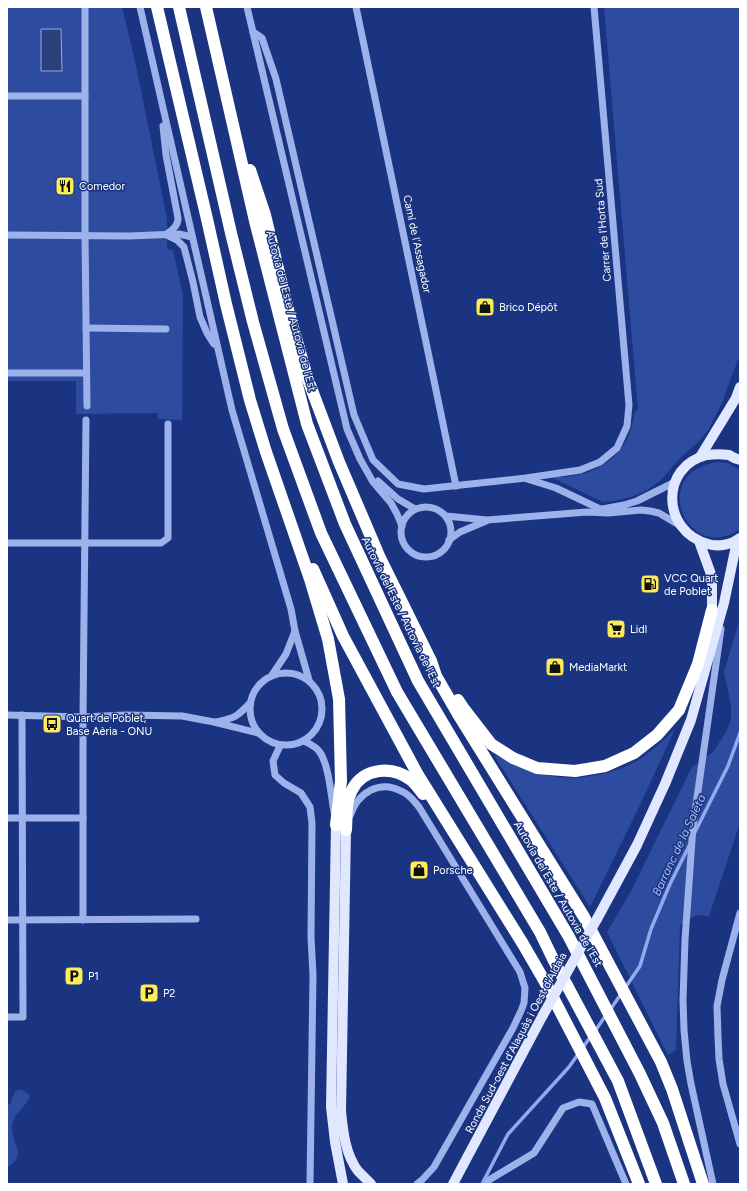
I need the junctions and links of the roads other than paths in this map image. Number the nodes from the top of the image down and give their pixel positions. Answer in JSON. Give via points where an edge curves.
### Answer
{"nodes":[{"id":1,"x":86,"y":7,"type":"edge"},
{"id":2,"x":140,"y":7,"type":"edge"},
{"id":3,"x":157,"y":7,"type":"edge"},
{"id":4,"x":179,"y":7,"type":"edge"},
{"id":5,"x":206,"y":7,"type":"edge"},
{"id":6,"x":247,"y":7,"type":"edge"},
{"id":7,"x":356,"y":7,"type":"edge"},
{"id":8,"x":594,"y":7,"type":"edge"},
{"id":9,"x":253,"y":32,"type":"junction"},
{"id":10,"x":7,"y":96,"type":"edge"},
{"id":11,"x":85,"y":96,"type":"junction"},
{"id":12,"x":160,"y":96,"type":"junction"},
{"id":13,"x":235,"y":133,"type":"junction"},
{"id":14,"x":167,"y":234,"type":"junction"},
{"id":15,"x":7,"y":235,"type":"edge"},
{"id":16,"x":85,"y":235,"type":"junction"},
{"id":17,"x":192,"y":238,"type":"junction"},
{"id":18,"x":86,"y":328,"type":"junction"},
{"id":19,"x":166,"y":329,"type":"dead end"},
{"id":20,"x":217,"y":348,"type":"junction"},
{"id":21,"x":7,"y":373,"type":"edge"},
{"id":22,"x":86,"y":373,"type":"junction"},
{"id":23,"x":740,"y":387,"type":"edge"},
{"id":24,"x":87,"y":406,"type":"dead end"},
{"id":25,"x":86,"y":420,"type":"dead end"},
{"id":26,"x":168,"y":424,"type":"dead end"},
{"id":27,"x":700,"y":457,"type":"junction"},
{"id":28,"x":360,"y":460,"type":"junction"},
{"id":29,"x":740,"y":460,"type":"edge"},
{"id":30,"x":526,"y":478,"type":"junction"},
{"id":31,"x":675,"y":482,"type":"junction"},
{"id":32,"x":456,"y":486,"type":"junction"},
{"id":33,"x":284,"y":502,"type":"junction"},
{"id":34,"x":414,"y":509,"type":"junction"},
{"id":35,"x":600,"y":509,"type":"junction"},
{"id":36,"x":587,"y":512,"type":"junction"},
{"id":37,"x":446,"y":516,"type":"junction"},
{"id":38,"x":487,"y":520,"type":"junction"},
{"id":39,"x":679,"y":525,"type":"junction"},
{"id":40,"x":402,"y":526,"type":"junction"},
{"id":41,"x":449,"y":540,"type":"junction"},
{"id":42,"x":738,"y":540,"type":"edge"},
{"id":43,"x":699,"y":542,"type":"junction"},
{"id":44,"x":7,"y":543,"type":"edge"},
{"id":45,"x":85,"y":543,"type":"junction"},
{"id":46,"x":724,"y":602,"type":"junction"},
{"id":47,"x":712,"y":610,"type":"junction"},
{"id":48,"x":295,"y":631,"type":"junction"},
{"id":49,"x":710,"y":649,"type":"junction"},
{"id":50,"x":431,"y":661,"type":"junction"},
{"id":51,"x":272,"y":675,"type":"junction"},
{"id":52,"x":309,"y":680,"type":"junction"},
{"id":53,"x":250,"y":703,"type":"junction"},
{"id":54,"x":7,"y":715,"type":"edge"},
{"id":55,"x":22,"y":715,"type":"junction"},
{"id":56,"x":83,"y":717,"type":"junction"},
{"id":57,"x":214,"y":722,"type":"junction"},
{"id":58,"x":258,"y":733,"type":"junction"},
{"id":59,"x":304,"y":742,"type":"junction"},
{"id":60,"x":280,"y":746,"type":"junction"},
{"id":61,"x":7,"y":818,"type":"edge"},
{"id":62,"x":22,"y":818,"type":"junction"},
{"id":63,"x":83,"y":818,"type":"junction"},
{"id":64,"x":341,"y":827,"type":"junction"},
{"id":65,"x":493,"y":895,"type":"junction"},
{"id":66,"x":740,"y":913,"type":"edge"},
{"id":67,"x":196,"y":919,"type":"dead end"},
{"id":68,"x":7,"y":920,"type":"edge"},
{"id":69,"x":22,"y":920,"type":"junction"},
{"id":70,"x":83,"y":920,"type":"junction"},
{"id":71,"x":7,"y":1017,"type":"edge"},
{"id":72,"x":740,"y":1144,"type":"edge"},
{"id":73,"x":626,"y":1150,"type":"junction"},
{"id":74,"x":310,"y":1184,"type":"edge"},
{"id":75,"x":342,"y":1184,"type":"edge"},
{"id":76,"x":371,"y":1184,"type":"edge"},
{"id":77,"x":417,"y":1184,"type":"edge"},
{"id":78,"x":453,"y":1184,"type":"edge"},
{"id":79,"x":487,"y":1184,"type":"edge"},
{"id":80,"x":626,"y":1184,"type":"edge"},
{"id":81,"x":635,"y":1184,"type":"edge"},
{"id":82,"x":639,"y":1184,"type":"edge"},
{"id":83,"x":656,"y":1184,"type":"edge"},
{"id":84,"x":684,"y":1184,"type":"edge"},
{"id":85,"x":704,"y":1184,"type":"edge"},
{"id":86,"x":713,"y":1184,"type":"edge"}],
"edges":[{"from":1,"to":11,"type":"street"},
{"from":2,"to":12,"type":"street"},
{"from":3,"to":33,"type":"highway","via":[[248,392]]},
{"from":4,"to":83,"type":"highway","via":[[253,322],[283,429],[320,533],[396,692],[540,932],[618,1081]]},
{"from":5,"to":13,"type":"highway","name":"Autovía del Este / Autovia de l'Est"},
{"from":6,"to":9,"type":"street"},
{"from":7,"to":32,"type":"street","name":"Camí de l'Assagador"},
{"from":8,"to":30,"type":"street","name":"Carrer de l'Horta Sud","via":[[629,405],[627,426],[617,448],[600,462],[580,470]]},
{"from":9,"to":28,"type":"street","via":[[347,429]]},
{"from":9,"to":32,"type":"street","via":[[262,38],[276,79],[354,416],[373,460],[398,484],[424,489]]},
{"from":10,"to":11,"type":"street"},
{"from":11,"to":16,"type":"street"},
{"from":12,"to":14,"type":"street","via":[[166,155],[178,218],[175,227]]},
{"from":12,"to":17,"type":"street"},
{"from":13,"to":50,"type":"highway","via":[[265,215],[288,310],[310,384],[339,462],[380,558]]},
{"from":13,"to":84,"type":"highway","name":"Autovía del Este / Autovia de l'Est","via":[[254,221],[307,424],[345,524],[418,681],[569,937],[640,1074],[663,1123]]},
{"from":14,"to":16,"type":"street"},
{"from":14,"to":17,"type":"street"},
{"from":14,"to":20,"type":"street","via":[[184,247],[200,317]]},
{"from":15,"to":16,"type":"street"},
{"from":16,"to":18,"type":"street"},
{"from":17,"to":20,"type":"street"},
{"from":18,"to":19,"type":"street"},
{"from":18,"to":22,"type":"street"},
{"from":20,"to":48,"type":"street","via":[[232,410],[289,602]]},
{"from":21,"to":22,"type":"street"},
{"from":22,"to":24,"type":"street"},
{"from":23,"to":27,"type":"main road"},
{"from":25,"to":45,"type":"street"},
{"from":26,"to":45,"type":"street","via":[[168,538],[161,543]]},
{"from":27,"to":29,"type":"main road","via":[[728,455]]},
{"from":27,"to":31,"type":"main road","via":[[681,471]]},
{"from":28,"to":34,"type":"street","via":[[382,486]]},
{"from":28,"to":40,"type":"street","via":[[373,482],[391,503]]},
{"from":30,"to":32,"type":"street"},
{"from":30,"to":35,"type":"street","via":[[556,488]]},
{"from":31,"to":35,"type":"street","via":[[624,506]]},
{"from":31,"to":39,"type":"main road","via":[[672,496],[673,511]]},
{"from":33,"to":64,"type":"highway","via":[[328,639],[339,699]]},
{"from":33,"to":65,"type":"highway","via":[[347,643],[418,775]]},
{"from":34,"to":37,"type":"street","via":[[431,507]]},
{"from":34,"to":40,"type":"street","via":[[404,519]]},
{"from":35,"to":36,"type":"street"},
{"from":36,"to":38,"type":"street"},
{"from":36,"to":39,"type":"street","via":[[650,511]]},
{"from":37,"to":38,"type":"street"},
{"from":37,"to":41,"type":"street","via":[[451,532]]},
{"from":38,"to":41,"type":"street"},
{"from":39,"to":43,"type":"main road"},
{"from":40,"to":41,"type":"street","via":[[403,543],[415,554],[423,557],[438,554]]},
{"from":42,"to":43,"type":"main road","via":[[724,545]]},
{"from":42,"to":46,"type":"main road","name":"Ronda Sud-oest d'Alaquàs i Oest d'Aldaia"},
{"from":43,"to":47,"type":"main road","name":"Ronda Sud-oest d'Alaquàs i Oest d'Aldaia","via":[[712,576]]},
{"from":44,"to":45,"type":"street"},
{"from":45,"to":56,"type":"street"},
{"from":46,"to":49,"type":"main road","name":"Ronda Sud-oest d'Alaquàs i Oest d'Aldaia"},
{"from":46,"to":86,"type":"street","via":[[693,826],[683,1000],[687,1062]]},
{"from":47,"to":49,"type":"main road","name":"Ronda Sud-oest d'Alaquàs i Oest d'Aldaia"},
{"from":47,"to":50,"type":"highway","via":[[698,664],[679,710],[657,735],[634,753],[605,766],[590,769],[575,771],[536,768],[491,744]]},
{"from":48,"to":51,"type":"street","via":[[286,654]]},
{"from":48,"to":52,"type":"street"},
{"from":49,"to":78,"type":"main road","name":"Ronda Sud-oest d'Alaquàs i Oest d'Aldaia","bridge":true,"via":[[690,720],[637,845]]},
{"from":50,"to":85,"type":"highway","via":[[436,676],[458,714],[584,917],[661,1062]]},
{"from":51,"to":52,"type":"street","via":[[291,673]]},
{"from":51,"to":53,"type":"street","via":[[262,681],[254,691]]},
{"from":52,"to":59,"type":"street","via":[[322,700],[322,712],[320,724]]},
{"from":53,"to":57,"type":"street","via":[[233,718]]},
{"from":53,"to":58,"type":"street","via":[[249,714]]},
{"from":54,"to":55,"type":"street"},
{"from":55,"to":56,"type":"street"},
{"from":55,"to":62,"type":"street"},
{"from":56,"to":57,"type":"street","via":[[182,716]]},
{"from":56,"to":63,"type":"street"},
{"from":57,"to":58,"type":"street"},
{"from":58,"to":60,"type":"street","via":[[264,739]]},
{"from":59,"to":60,"type":"street","via":[[293,746]]},
{"from":59,"to":64,"type":"street","via":[[320,751]]},
{"from":60,"to":74,"type":"street","via":[[273,761],[276,775],[301,793],[310,806],[312,823]]},
{"from":61,"to":62,"type":"street"},
{"from":62,"to":63,"type":"street"},
{"from":62,"to":69,"type":"street"},
{"from":63,"to":70,"type":"street"},
{"from":64,"to":65,"type":"highway","via":[[351,791],[356,783],[369,773],[379,770],[388,770],[404,776],[418,787],[477,880]]},
{"from":64,"to":75,"type":"main road","via":[[331,1107]]},
{"from":64,"to":76,"type":"main road","via":[[341,1111],[348,1151],[358,1171]]},
{"from":64,"to":77,"type":"street","via":[[350,816],[354,804],[367,792],[376,788],[395,788],[405,792],[419,807],[525,983],[524,1003],[513,1028],[434,1167]]},
{"from":65,"to":73,"type":"highway","via":[[545,982],[604,1098]]},
{"from":66,"to":72,"type":"street","via":[[717,1006],[723,1084]]},
{"from":67,"to":70,"type":"street"},
{"from":68,"to":69,"type":"street"},
{"from":69,"to":70,"type":"street"},
{"from":69,"to":71,"type":"street","via":[[23,1017]]},
{"from":73,"to":81,"type":"highway"},
{"from":73,"to":82,"type":"highway"},
{"from":79,"to":80,"type":"street","via":[[534,1153],[563,1108],[579,1102],[592,1104]]}]}
